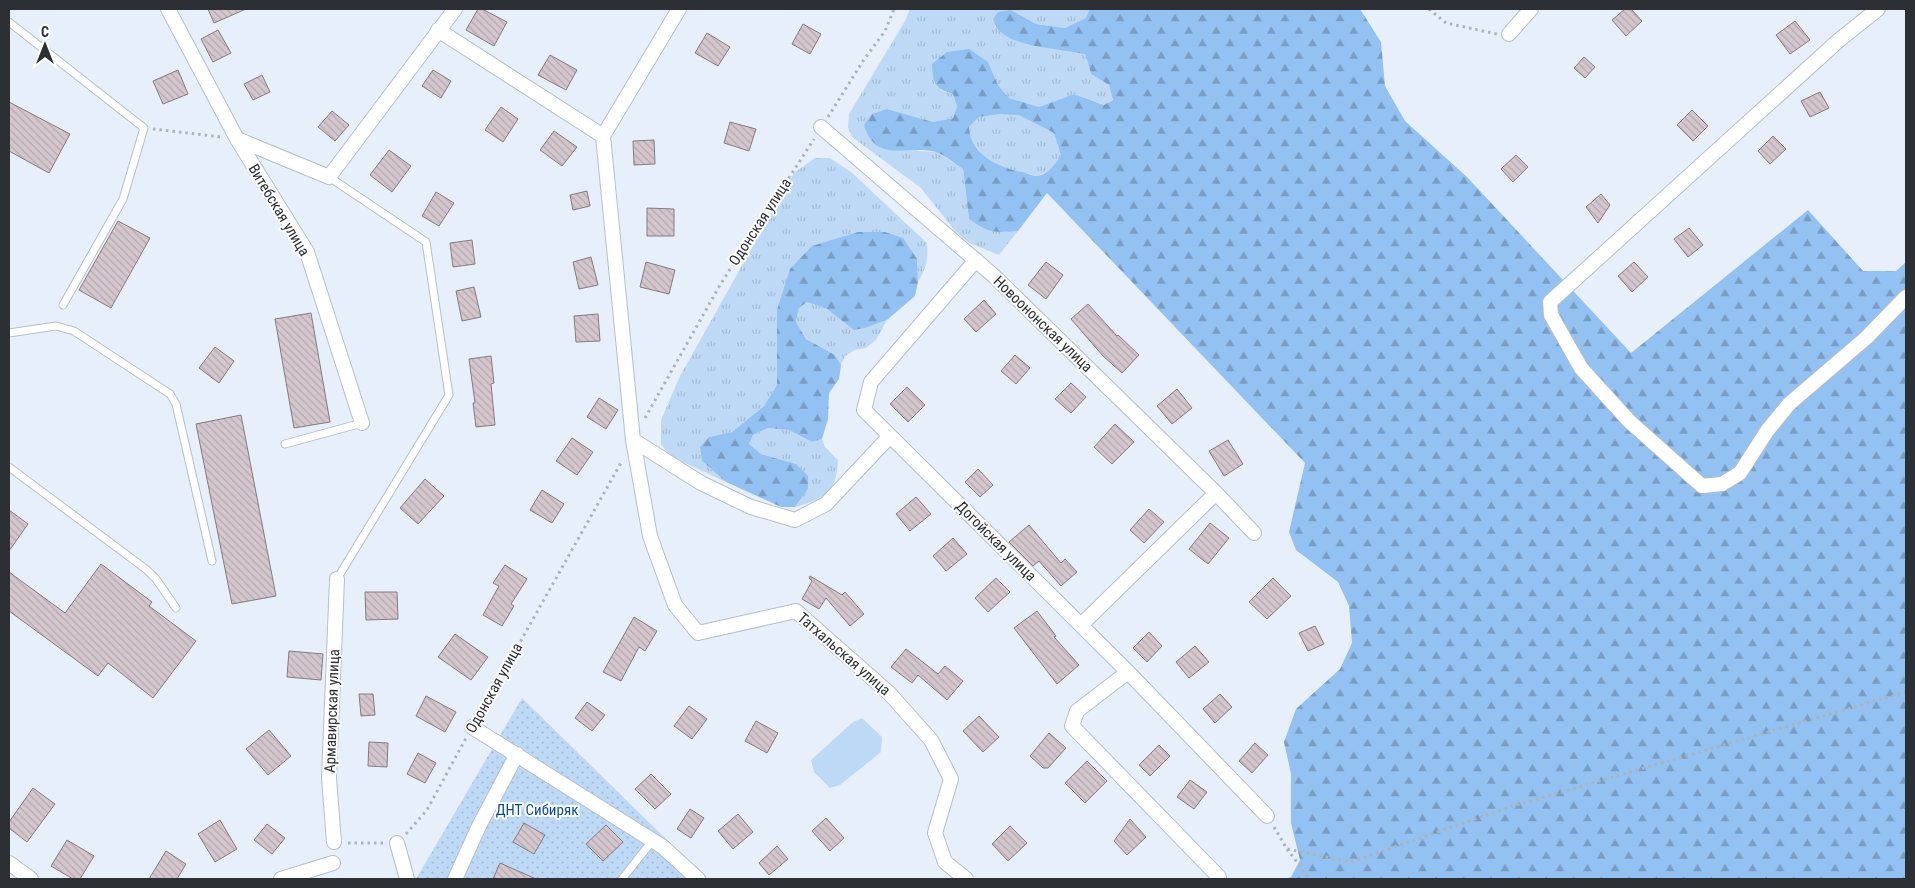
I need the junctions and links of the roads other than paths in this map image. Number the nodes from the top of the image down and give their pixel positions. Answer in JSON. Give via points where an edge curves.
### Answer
{"nodes":[{"id":1,"x":168,"y":9,"type":"edge"},
{"id":2,"x":455,"y":9,"type":"edge"},
{"id":3,"x":679,"y":9,"type":"edge"},
{"id":4,"x":1531,"y":9,"type":"edge"},
{"id":5,"x":1878,"y":9,"type":"edge"},
{"id":6,"x":9,"y":22,"type":"edge"},
{"id":7,"x":438,"y":30,"type":"junction"},
{"id":8,"x":1509,"y":34,"type":"road end"},
{"id":9,"x":821,"y":127,"type":"road end"},
{"id":10,"x":603,"y":136,"type":"junction"},
{"id":11,"x":237,"y":139,"type":"junction"},
{"id":12,"x":329,"y":177,"type":"junction"},
{"id":13,"x":976,"y":260,"type":"junction"},
{"id":14,"x":1906,"y":297,"type":"edge"},
{"id":15,"x":64,"y":305,"type":"dead end"},
{"id":16,"x":9,"y":333,"type":"edge"},
{"id":17,"x":362,"y":423,"type":"joint"},
{"id":18,"x":890,"y":436,"type":"junction"},
{"id":19,"x":633,"y":440,"type":"junction"},
{"id":20,"x":285,"y":444,"type":"dead end"},
{"id":21,"x":9,"y":467,"type":"edge"},
{"id":22,"x":1216,"y":493,"type":"junction"},
{"id":23,"x":1254,"y":533,"type":"dead end"},
{"id":24,"x":212,"y":561,"type":"dead end"},
{"id":25,"x":337,"y":579,"type":"joint"},
{"id":26,"x":176,"y":608,"type":"dead end"},
{"id":27,"x":1081,"y":625,"type":"junction"},
{"id":28,"x":1128,"y":672,"type":"junction"},
{"id":29,"x":472,"y":727,"type":"road end"},
{"id":30,"x":516,"y":754,"type":"junction"},
{"id":31,"x":1267,"y":816,"type":"road end"},
{"id":32,"x":653,"y":840,"type":"junction"},
{"id":33,"x":334,"y":842,"type":"road end"},
{"id":34,"x":397,"y":844,"type":"road end"},
{"id":35,"x":9,"y":863,"type":"edge"},
{"id":36,"x":333,"y":863,"type":"dead end"},
{"id":37,"x":31,"y":879,"type":"edge"},
{"id":38,"x":281,"y":879,"type":"edge"},
{"id":39,"x":407,"y":879,"type":"edge"},
{"id":40,"x":455,"y":879,"type":"edge"},
{"id":41,"x":622,"y":879,"type":"edge"},
{"id":42,"x":698,"y":879,"type":"edge"},
{"id":43,"x":966,"y":879,"type":"edge"},
{"id":44,"x":1220,"y":879,"type":"edge"}],
"edges":[{"from":1,"to":11,"type":"street","name":"Витебская улица"},
{"from":2,"to":7,"type":"street"},
{"from":3,"to":10,"type":"street"},
{"from":4,"to":8,"type":"street"},
{"from":5,"to":14,"type":"street","via":[[1838,41],[1550,302],[1551,315],[1581,368],[1629,420],[1702,486],[1722,484],[1740,473],[1789,404],[1866,338]]},
{"from":6,"to":15,"type":"lane","via":[[144,128],[122,200]]},
{"from":7,"to":10,"type":"street"},
{"from":7,"to":12,"type":"street"},
{"from":9,"to":13,"type":"street","name":"Новоононская улица"},
{"from":10,"to":19,"type":"street"},
{"from":11,"to":12,"type":"street"},
{"from":11,"to":17,"type":"street","name":"Витебская улица","via":[[307,252]]},
{"from":12,"to":25,"type":"lane","via":[[426,242],[449,395]]},
{"from":13,"to":18,"type":"street","name":"Догойская улица","via":[[871,382],[864,410]]},
{"from":13,"to":22,"type":"street","name":"Новоононская улица"},
{"from":16,"to":24,"type":"lane","via":[[56,326],[74,331],[170,394],[176,404]]},
{"from":17,"to":20,"type":"lane"},
{"from":18,"to":19,"type":"street","via":[[826,504],[795,520],[751,507],[718,491]]},
{"from":18,"to":27,"type":"street","name":"Догойская улица"},
{"from":19,"to":43,"type":"street","name":"Татхальская улица","via":[[650,536],[675,605],[698,633],[796,611],[889,693],[931,740],[951,779],[935,834],[944,862]]},
{"from":21,"to":26,"type":"lane","via":[[147,570]]},
{"from":22,"to":23,"type":"street","name":"Новоононская улица"},
{"from":22,"to":27,"type":"street"},
{"from":25,"to":33,"type":"street","name":"Армавирская улица","via":[[329,778]]},
{"from":27,"to":28,"type":"street","name":"Догойская улица"},
{"from":28,"to":31,"type":"street","name":"Догойская улица"},
{"from":28,"to":44,"type":"street","via":[[1077,711],[1072,726]]},
{"from":29,"to":30,"type":"street"},
{"from":30,"to":32,"type":"street"},
{"from":30,"to":40,"type":"street"},
{"from":32,"to":41,"type":"lane"},
{"from":32,"to":42,"type":"street"},
{"from":34,"to":39,"type":"street"},
{"from":35,"to":37,"type":"street"},
{"from":36,"to":38,"type":"street"}]}
